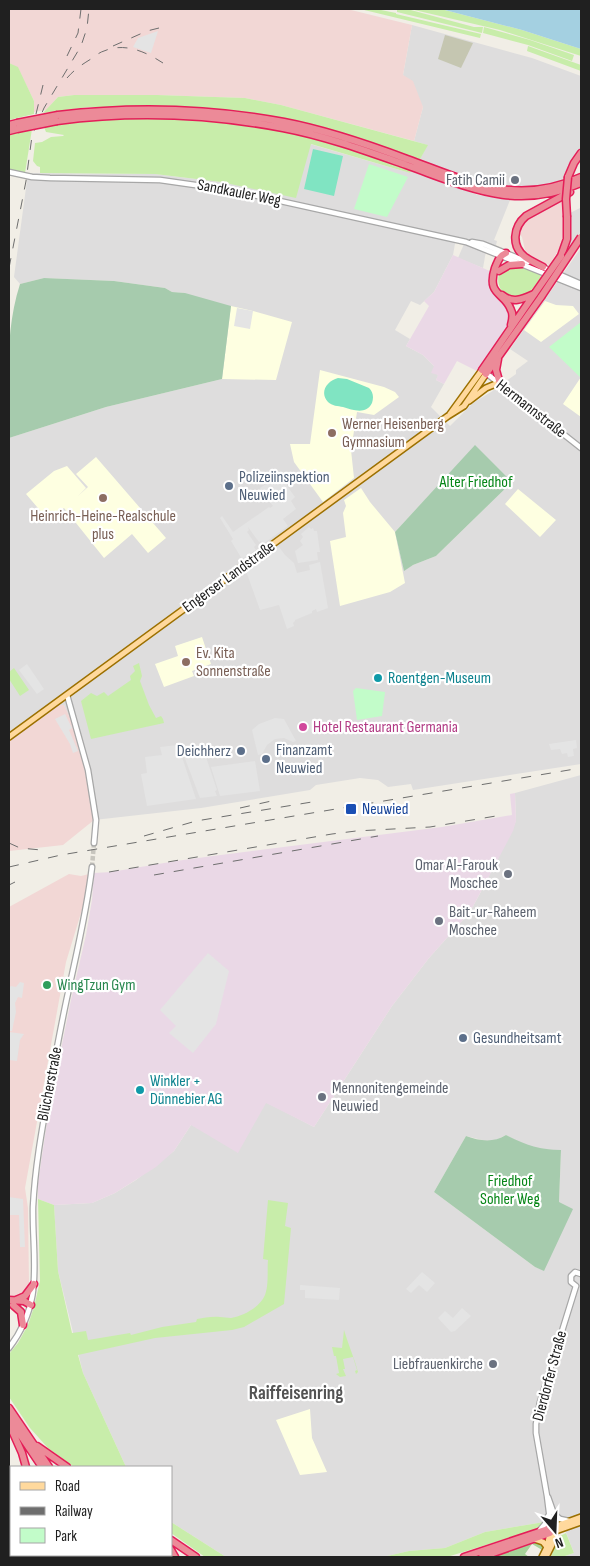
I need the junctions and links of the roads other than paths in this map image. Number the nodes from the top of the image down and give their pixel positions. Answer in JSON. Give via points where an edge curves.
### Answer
{"nodes":[{"id":1,"x":9,"y":125,"type":"edge"},
{"id":2,"x":16,"y":126,"type":"junction"},
{"id":3,"x":9,"y":131,"type":"edge"},
{"id":4,"x":581,"y":153,"type":"edge"},
{"id":5,"x":412,"y":164,"type":"junction"},
{"id":6,"x":9,"y":172,"type":"edge"},
{"id":7,"x":581,"y":176,"type":"edge"},
{"id":8,"x":581,"y":184,"type":"edge"},
{"id":9,"x":581,"y":237,"type":"edge"},
{"id":10,"x":466,"y":242,"type":"junction"},
{"id":11,"x":494,"y":252,"type":"junction"},
{"id":12,"x":504,"y":255,"type":"junction"},
{"id":13,"x":522,"y":264,"type":"junction"},
{"id":14,"x":543,"y":267,"type":"junction"},
{"id":15,"x":498,"y":268,"type":"junction"},
{"id":16,"x":560,"y":276,"type":"junction"},
{"id":17,"x":581,"y":284,"type":"edge"},
{"id":18,"x":581,"y":288,"type":"edge"},
{"id":19,"x":538,"y":295,"type":"junction"},
{"id":20,"x":509,"y":331,"type":"junction"},
{"id":21,"x":499,"y":355,"type":"junction"},
{"id":22,"x":484,"y":372,"type":"junction"},
{"id":23,"x":499,"y":384,"type":"junction"},
{"id":24,"x":467,"y":402,"type":"junction"},
{"id":25,"x":448,"y":416,"type":"junction"},
{"id":26,"x":581,"y":448,"type":"edge"},
{"id":27,"x":67,"y":695,"type":"junction"},
{"id":28,"x":9,"y":737,"type":"edge"},
{"id":29,"x":94,"y":843,"type":"tunnel mouth"},
{"id":30,"x":92,"y":867,"type":"tunnel mouth"},
{"id":31,"x":580,"y":1272,"type":"edge"},
{"id":32,"x":34,"y":1284,"type":"junction"},
{"id":33,"x":578,"y":1285,"type":"edge"},
{"id":34,"x":12,"y":1302,"type":"edge"},
{"id":35,"x":31,"y":1304,"type":"junction"},
{"id":36,"x":24,"y":1325,"type":"junction"},
{"id":37,"x":9,"y":1348,"type":"edge"},
{"id":38,"x":9,"y":1408,"type":"edge"},
{"id":39,"x":9,"y":1418,"type":"edge"},
{"id":40,"x":9,"y":1422,"type":"edge"},
{"id":41,"x":31,"y":1441,"type":"junction"},
{"id":42,"x":26,"y":1466,"type":"edge"},
{"id":43,"x":41,"y":1466,"type":"edge"},
{"id":44,"x":48,"y":1466,"type":"edge"},
{"id":45,"x":66,"y":1466,"type":"edge"},
{"id":46,"x":552,"y":1513,"type":"junction"},
{"id":47,"x":581,"y":1517,"type":"edge"},
{"id":48,"x":570,"y":1521,"type":"junction"},
{"id":49,"x":581,"y":1522,"type":"edge"},
{"id":50,"x":553,"y":1530,"type":"junction"},
{"id":51,"x":536,"y":1535,"type":"junction"},
{"id":52,"x":172,"y":1541,"type":"edge"},
{"id":53,"x":547,"y":1547,"type":"junction"},
{"id":54,"x":196,"y":1557,"type":"edge"},
{"id":55,"x":464,"y":1557,"type":"edge"},
{"id":56,"x":482,"y":1557,"type":"edge"},
{"id":57,"x":542,"y":1557,"type":"edge"},
{"id":58,"x":546,"y":1557,"type":"edge"}],
"edges":[{"from":1,"to":2,"type":"highway"},
{"from":2,"to":3,"type":"highway"},
{"from":2,"to":5,"type":"highway","bridge":true,"via":[[89,111],[192,110],[253,116],[317,130],[360,142]]},
{"from":4,"to":19,"type":"highway","bridge":true,"via":[[568,180],[565,246]]},
{"from":5,"to":7,"type":"highway","via":[[507,190],[546,188]]},
{"from":5,"to":8,"type":"highway","via":[[475,190],[506,196],[547,194]]},
{"from":6,"to":10,"type":"street","name":"Sandkauler Weg","via":[[40,177],[133,178],[195,184]]},
{"from":8,"to":14,"type":"highway","via":[[520,221],[516,244],[522,254]]},
{"from":9,"to":19,"type":"highway","bridge":true},
{"from":10,"to":11,"type":"street","name":"Sandkauler Weg"},
{"from":10,"to":12,"type":"street","name":"Sandkauler Weg","via":[[480,244]]},
{"from":11,"to":12,"type":"street","name":"Sandkauler Weg"},
{"from":11,"to":15,"type":"highway"},
{"from":12,"to":13,"type":"street","name":"Sandkauler Weg"},
{"from":12,"to":14,"type":"street","name":"Sandkauler Weg"},
{"from":12,"to":15,"type":"highway"},
{"from":13,"to":15,"type":"highway"},
{"from":13,"to":16,"type":"street","name":"Sandkauler Weg"},
{"from":14,"to":16,"type":"street","name":"Sandkauler Weg"},
{"from":15,"to":19,"type":"highway","via":[[497,286],[505,298],[519,300]]},
{"from":15,"to":20,"type":"highway","via":[[493,284],[512,312]]},
{"from":16,"to":17,"type":"street"},
{"from":16,"to":18,"type":"street"},
{"from":19,"to":20,"type":"highway"},
{"from":19,"to":21,"type":"highway"},
{"from":20,"to":22,"type":"highway"},
{"from":21,"to":22,"type":"highway"},
{"from":21,"to":23,"type":"highway","via":[[496,370]]},
{"from":22,"to":23,"type":"street","name":"Hermannstraße"},
{"from":22,"to":24,"type":"main road","name":"Engerser Landstraße"},
{"from":22,"to":25,"type":"main road","name":"Engerser Landstraße"},
{"from":23,"to":24,"type":"main road","via":[[486,388]]},
{"from":23,"to":26,"type":"street","name":"Hermannstraße"},
{"from":24,"to":25,"type":"main road","name":"Engerser Landstraße"},
{"from":25,"to":27,"type":"main road","name":"Engerser Landstraße"},
{"from":27,"to":28,"type":"main road","name":"Engerser Landstraße"},
{"from":27,"to":29,"type":"street","via":[[88,770],[96,820]]},
{"from":30,"to":32,"type":"street","name":"Blücherstraße","via":[[37,1158],[33,1209]]},
{"from":31,"to":33,"type":"street","name":"Dierdorfer Straße","via":[[573,1273],[570,1278]]},
{"from":32,"to":34,"type":"highway","via":[[25,1296]]},
{"from":32,"to":35,"type":"street","name":"Blücherstraße"},
{"from":33,"to":46,"type":"street","name":"Dierdorfer Straße","via":[[536,1424]]},
{"from":34,"to":35,"type":"highway","via":[[23,1307]]},
{"from":34,"to":36,"type":"highway","via":[[21,1312]]},
{"from":35,"to":36,"type":"street","name":"Blücherstraße"},
{"from":36,"to":37,"type":"street","name":"Blücherstraße"},
{"from":38,"to":41,"type":"highway"},
{"from":39,"to":43,"type":"highway"},
{"from":40,"to":42,"type":"highway"},
{"from":41,"to":44,"type":"highway"},
{"from":41,"to":45,"type":"highway"},
{"from":46,"to":48,"type":"street"},
{"from":46,"to":50,"type":"street","name":"Dierdorfer Straße"},
{"from":46,"to":51,"type":"street"},
{"from":47,"to":48,"type":"main road"},
{"from":48,"to":50,"type":"main road"},
{"from":49,"to":50,"type":"main road"},
{"from":50,"to":51,"type":"highway"},
{"from":50,"to":53,"type":"main road","name":"Dierdorfer Straße"},
{"from":50,"to":58,"type":"main road","name":"Dierdorfer Straße","via":[[552,1545]]},
{"from":51,"to":53,"type":"main road"},
{"from":51,"to":55,"type":"highway"},
{"from":51,"to":56,"type":"highway"},
{"from":52,"to":54,"type":"highway"},
{"from":53,"to":57,"type":"main road","name":"Dierdorfer Straße"}]}
